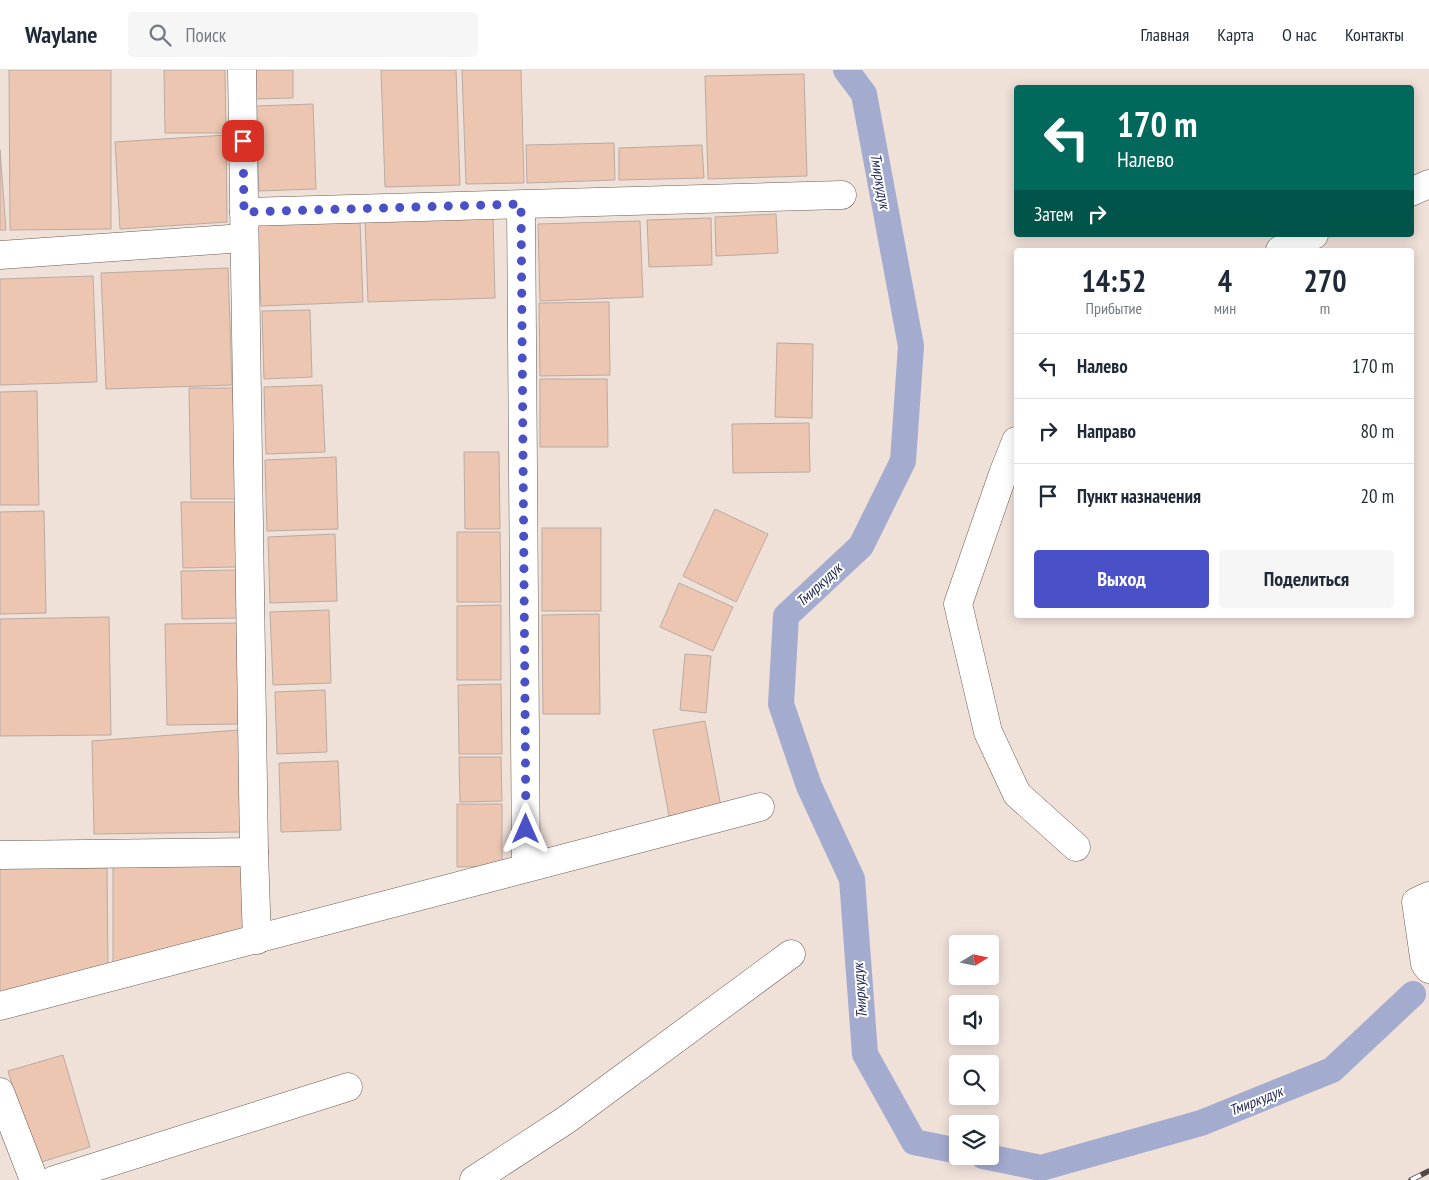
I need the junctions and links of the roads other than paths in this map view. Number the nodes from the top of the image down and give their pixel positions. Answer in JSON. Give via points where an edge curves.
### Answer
{"nodes":[{"id":1,"x":242,"y":70,"type":"edge"},
{"id":2,"x":1429,"y":184,"type":"edge"},
{"id":3,"x":1414,"y":191,"type":"edge"},
{"id":4,"x":842,"y":195,"type":"dead end"},
{"id":5,"x":521,"y":204,"type":"junction"},
{"id":6,"x":244,"y":225,"type":"junction"},
{"id":7,"x":1309,"y":237,"type":"edge"},
{"id":8,"x":1285,"y":248,"type":"edge"},
{"id":9,"x":0,"y":255,"type":"edge"},
{"id":10,"x":1014,"y":446,"type":"edge"},
{"id":11,"x":760,"y":807,"type":"dead end"},
{"id":12,"x":1076,"y":847,"type":"dead end"},
{"id":13,"x":254,"y":852,"type":"junction"},
{"id":14,"x":0,"y":855,"type":"edge"},
{"id":15,"x":526,"y":868,"type":"junction"},
{"id":16,"x":1429,"y":896,"type":"edge"},
{"id":17,"x":256,"y":940,"type":"junction"},
{"id":18,"x":791,"y":954,"type":"dead end"},
{"id":19,"x":1429,"y":969,"type":"edge"},
{"id":20,"x":0,"y":1006,"type":"edge"},
{"id":21,"x":348,"y":1087,"type":"dead end"},
{"id":22,"x":0,"y":1092,"type":"edge"},
{"id":23,"x":34,"y":1180,"type":"edge"},
{"id":24,"x":54,"y":1180,"type":"edge"},
{"id":25,"x":474,"y":1180,"type":"edge"}],
"edges":[{"from":1,"to":6,"type":"street"},
{"from":2,"to":3,"type":"street"},
{"from":4,"to":5,"type":"street"},
{"from":5,"to":6,"type":"street"},
{"from":5,"to":15,"type":"street"},
{"from":6,"to":9,"type":"street"},
{"from":6,"to":13,"type":"street"},
{"from":7,"to":8,"type":"street"},
{"from":10,"to":12,"type":"street","via":[[958,604],[988,732],[1017,794]]},
{"from":11,"to":15,"type":"street"},
{"from":13,"to":14,"type":"street"},
{"from":13,"to":17,"type":"street"},
{"from":15,"to":17,"type":"street"},
{"from":16,"to":19,"type":"street","via":[[1416,902],[1425,964]]},
{"from":17,"to":20,"type":"street"},
{"from":18,"to":25,"type":"street","via":[[566,1120]]},
{"from":21,"to":24,"type":"street"},
{"from":22,"to":23,"type":"street"}]}
